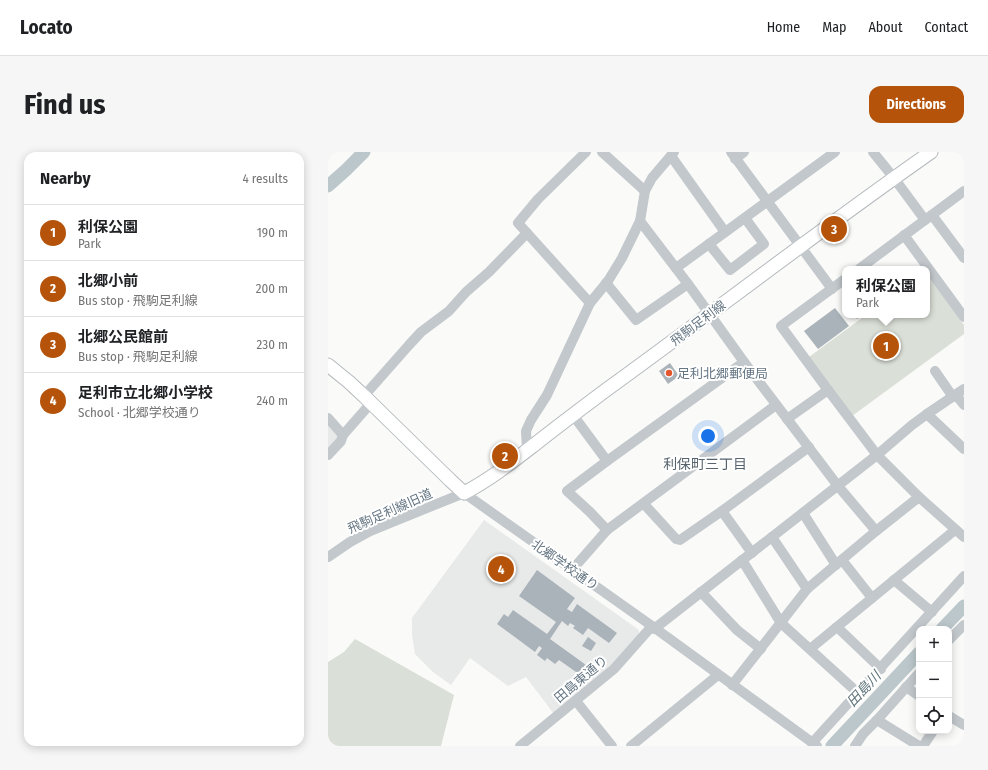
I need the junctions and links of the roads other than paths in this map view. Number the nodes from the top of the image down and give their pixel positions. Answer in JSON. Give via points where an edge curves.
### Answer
{"nodes":[{"id":1,"x":586,"y":152,"type":"edge"},
{"id":2,"x":602,"y":152,"type":"edge"},
{"id":3,"x":744,"y":152,"type":"edge"},
{"id":4,"x":834,"y":152,"type":"edge"},
{"id":5,"x":873,"y":152,"type":"edge"},
{"id":6,"x":931,"y":152,"type":"edge"},
{"id":7,"x":673,"y":154,"type":"edge"},
{"id":8,"x":733,"y":155,"type":"edge"},
{"id":9,"x":894,"y":178,"type":"junction"},
{"id":10,"x":645,"y":191,"type":"junction"},
{"id":11,"x":964,"y":191,"type":"edge"},
{"id":12,"x":767,"y":202,"type":"junction"},
{"id":13,"x":929,"y":217,"type":"junction"},
{"id":14,"x":745,"y":218,"type":"junction"},
{"id":15,"x":640,"y":221,"type":"junction"},
{"id":16,"x":725,"y":232,"type":"junction"},
{"id":17,"x":527,"y":233,"type":"junction"},
{"id":18,"x":904,"y":235,"type":"junction"},
{"id":19,"x":709,"y":244,"type":"junction"},
{"id":20,"x":800,"y":246,"type":"junction"},
{"id":21,"x":964,"y":258,"type":"edge"},
{"id":22,"x":863,"y":266,"type":"edge"},
{"id":23,"x":927,"y":266,"type":"edge"},
{"id":24,"x":676,"y":268,"type":"junction"},
{"id":25,"x":930,"y":271,"type":"edge"},
{"id":26,"x":842,"y":281,"type":"edge"},
{"id":27,"x":606,"y":284,"type":"junction"},
{"id":28,"x":688,"y":284,"type":"junction"},
{"id":29,"x":832,"y":289,"type":"junction"},
{"id":30,"x":590,"y":303,"type":"junction"},
{"id":31,"x":710,"y":314,"type":"junction"},
{"id":32,"x":964,"y":317,"type":"edge"},
{"id":33,"x":744,"y":362,"type":"junction"},
{"id":34,"x":328,"y":365,"type":"edge"},
{"id":35,"x":935,"y":371,"type":"dead end"},
{"id":36,"x":828,"y":390,"type":"junction"},
{"id":37,"x":958,"y":394,"type":"edge"},
{"id":38,"x":368,"y":399,"type":"junction"},
{"id":39,"x":776,"y":405,"type":"junction"},
{"id":40,"x":964,"y":405,"type":"edge"},
{"id":41,"x":927,"y":414,"type":"junction"},
{"id":42,"x":573,"y":415,"type":"junction"},
{"id":43,"x":328,"y":418,"type":"edge"},
{"id":44,"x":788,"y":420,"type":"junction"},
{"id":45,"x":343,"y":435,"type":"junction"},
{"id":46,"x":809,"y":447,"type":"junction"},
{"id":47,"x":964,"y":449,"type":"edge"},
{"id":48,"x":527,"y":450,"type":"junction"},
{"id":49,"x":328,"y":455,"type":"edge"},
{"id":50,"x":877,"y":455,"type":"junction"},
{"id":51,"x":607,"y":460,"type":"junction"},
{"id":52,"x":838,"y":486,"type":"junction"},
{"id":53,"x":464,"y":493,"type":"junction"},
{"id":54,"x":919,"y":497,"type":"junction"},
{"id":55,"x":644,"y":504,"type":"junction"},
{"id":56,"x":722,"y":511,"type":"junction"},
{"id":57,"x":803,"y":513,"type":"junction"},
{"id":58,"x":606,"y":530,"type":"junction"},
{"id":59,"x":876,"y":530,"type":"junction"},
{"id":60,"x":955,"y":530,"type":"junction"},
{"id":61,"x":772,"y":537,"type":"junction"},
{"id":62,"x":964,"y":537,"type":"edge"},
{"id":63,"x":752,"y":553,"type":"junction"},
{"id":64,"x":328,"y":557,"type":"edge"},
{"id":65,"x":742,"y":560,"type":"junction"},
{"id":66,"x":839,"y":563,"type":"junction"},
{"id":67,"x":572,"y":570,"type":"junction"},
{"id":68,"x":964,"y":576,"type":"edge"},
{"id":69,"x":894,"y":580,"type":"junction"},
{"id":70,"x":807,"y":589,"type":"junction"},
{"id":71,"x":702,"y":592,"type":"junction"},
{"id":72,"x":872,"y":598,"type":"junction"},
{"id":73,"x":932,"y":612,"type":"junction"},
{"id":74,"x":781,"y":623,"type":"junction"},
{"id":75,"x":964,"y":625,"type":"edge"},
{"id":76,"x":653,"y":627,"type":"junction"},
{"id":77,"x":837,"y":627,"type":"junction"},
{"id":78,"x":952,"y":637,"type":"edge"},
{"id":79,"x":760,"y":649,"type":"junction"},
{"id":80,"x":810,"y":649,"type":"junction"},
{"id":81,"x":881,"y":669,"type":"junction"},
{"id":82,"x":718,"y":675,"type":"junction"},
{"id":83,"x":916,"y":676,"type":"edge"},
{"id":84,"x":732,"y":685,"type":"junction"},
{"id":85,"x":906,"y":687,"type":"junction"},
{"id":86,"x":858,"y":693,"type":"junction"},
{"id":87,"x":916,"y":694,"type":"edge"},
{"id":88,"x":576,"y":701,"type":"junction"},
{"id":89,"x":952,"y":718,"type":"edge"},
{"id":90,"x":877,"y":720,"type":"junction"},
{"id":91,"x":964,"y":725,"type":"edge"},
{"id":92,"x":931,"y":734,"type":"edge"},
{"id":93,"x":816,"y":745,"type":"edge"},
{"id":94,"x":520,"y":746,"type":"edge"},
{"id":95,"x":612,"y":746,"type":"edge"},
{"id":96,"x":631,"y":746,"type":"edge"},
{"id":97,"x":855,"y":746,"type":"edge"},
{"id":98,"x":919,"y":746,"type":"edge"},
{"id":99,"x":923,"y":746,"type":"edge"}],
"edges":[{"from":1,"to":17,"type":"street","via":[[538,198],[518,223]]},
{"from":2,"to":10,"type":"street"},
{"from":3,"to":8,"type":"street"},
{"from":4,"to":12,"type":"street"},
{"from":5,"to":9,"type":"street"},
{"from":6,"to":9,"type":"main road","name":"飛駒足利線"},
{"from":7,"to":10,"type":"street","via":[[652,178]]},
{"from":7,"to":16,"type":"street"},
{"from":8,"to":12,"type":"street"},
{"from":9,"to":13,"type":"street"},
{"from":9,"to":20,"type":"main road","name":"飛駒足利線"},
{"from":10,"to":15,"type":"street"},
{"from":11,"to":13,"type":"street"},
{"from":12,"to":14,"type":"street"},
{"from":12,"to":20,"type":"street"},
{"from":13,"to":18,"type":"street"},
{"from":13,"to":21,"type":"street"},
{"from":14,"to":16,"type":"street"},
{"from":14,"to":19,"type":"street","via":[[764,244],[730,270]]},
{"from":15,"to":24,"type":"street"},
{"from":15,"to":27,"type":"street"},
{"from":16,"to":19,"type":"street"},
{"from":17,"to":30,"type":"street"},
{"from":17,"to":38,"type":"street","via":[[449,311],[408,344]]},
{"from":18,"to":22,"type":"street"},
{"from":18,"to":23,"type":"street"},
{"from":19,"to":24,"type":"street"},
{"from":20,"to":29,"type":"street"},
{"from":20,"to":31,"type":"main road","name":"飛駒足利線"},
{"from":24,"to":28,"type":"street"},
{"from":25,"to":32,"type":"street"},
{"from":26,"to":29,"type":"street"},
{"from":27,"to":28,"type":"street","via":[[636,320]]},
{"from":27,"to":30,"type":"street"},
{"from":28,"to":31,"type":"street"},
{"from":29,"to":36,"type":"street","via":[[781,326]]},
{"from":30,"to":48,"type":"street","via":[[547,395],[526,431]]},
{"from":31,"to":33,"type":"street"},
{"from":31,"to":42,"type":"main road","name":"飛駒足利線"},
{"from":33,"to":39,"type":"street"},
{"from":33,"to":51,"type":"street"},
{"from":34,"to":38,"type":"main road","name":"北郷学校通り"},
{"from":35,"to":37,"type":"street"},
{"from":36,"to":44,"type":"street"},
{"from":36,"to":50,"type":"street"},
{"from":37,"to":40,"type":"street"},
{"from":37,"to":41,"type":"street","name":"田島東通り"},
{"from":38,"to":45,"type":"street"},
{"from":38,"to":53,"type":"main road","name":"北郷学校通り"},
{"from":39,"to":44,"type":"street"},
{"from":39,"to":55,"type":"street"},
{"from":41,"to":47,"type":"street"},
{"from":41,"to":50,"type":"street","name":"田島東通り"},
{"from":42,"to":48,"type":"main road","name":"飛駒足利線"},
{"from":42,"to":51,"type":"street"},
{"from":43,"to":45,"type":"street"},
{"from":44,"to":46,"type":"street"},
{"from":45,"to":49,"type":"street"},
{"from":46,"to":52,"type":"street"},
{"from":46,"to":56,"type":"street"},
{"from":48,"to":53,"type":"main road","name":"飛駒足利線","via":[[481,484]]},
{"from":50,"to":52,"type":"street","name":"田島東通り"},
{"from":50,"to":54,"type":"street"},
{"from":51,"to":58,"type":"street","via":[[568,491]]},
{"from":52,"to":57,"type":"street","name":"田島東通り"},
{"from":52,"to":59,"type":"street"},
{"from":53,"to":64,"type":"street","name":"飛駒足利線旧道","via":[[370,532]]},
{"from":53,"to":67,"type":"street","name":"北郷学校通り"},
{"from":54,"to":59,"type":"street"},
{"from":54,"to":60,"type":"street"},
{"from":55,"to":56,"type":"street","via":[[676,539],[680,540]]},
{"from":55,"to":58,"type":"street"},
{"from":56,"to":63,"type":"street"},
{"from":57,"to":61,"type":"street","name":"田島東通り"},
{"from":57,"to":66,"type":"street"},
{"from":58,"to":67,"type":"street"},
{"from":59,"to":66,"type":"street"},
{"from":60,"to":62,"type":"street"},
{"from":60,"to":69,"type":"street"},
{"from":61,"to":63,"type":"street","name":"田島東通り"},
{"from":61,"to":70,"type":"street"},
{"from":63,"to":65,"type":"street","name":"田島東通り"},
{"from":65,"to":71,"type":"street","name":"田島東通り"},
{"from":65,"to":74,"type":"street"},
{"from":66,"to":70,"type":"street"},
{"from":66,"to":72,"type":"street"},
{"from":67,"to":76,"type":"street","name":"北郷学校通り"},
{"from":68,"to":73,"type":"street"},
{"from":69,"to":72,"type":"street"},
{"from":69,"to":73,"type":"street"},
{"from":70,"to":74,"type":"street"},
{"from":71,"to":76,"type":"street","name":"田島東通り"},
{"from":71,"to":79,"type":"street","via":[[737,630]]},
{"from":72,"to":77,"type":"street"},
{"from":73,"to":81,"type":"street"},
{"from":74,"to":79,"type":"street"},
{"from":74,"to":80,"type":"street"},
{"from":75,"to":78,"type":"street"},
{"from":76,"to":82,"type":"street","name":"北郷学校通り"},
{"from":76,"to":88,"type":"street","name":"田島東通り","via":[[614,669]]},
{"from":77,"to":80,"type":"street"},
{"from":77,"to":81,"type":"street"},
{"from":79,"to":84,"type":"street"},
{"from":80,"to":86,"type":"street"},
{"from":81,"to":86,"type":"street"},
{"from":82,"to":84,"type":"street","name":"北郷学校通り"},
{"from":82,"to":96,"type":"street"},
{"from":83,"to":85,"type":"street"},
{"from":84,"to":93,"type":"street","name":"北郷学校通り"},
{"from":85,"to":87,"type":"street"},
{"from":85,"to":90,"type":"street"},
{"from":86,"to":93,"type":"street"},
{"from":88,"to":94,"type":"street","name":"田島東通り"},
{"from":88,"to":95,"type":"street"},
{"from":89,"to":91,"type":"street"},
{"from":90,"to":97,"type":"street"},
{"from":90,"to":98,"type":"street"},
{"from":92,"to":99,"type":"street"}]}
